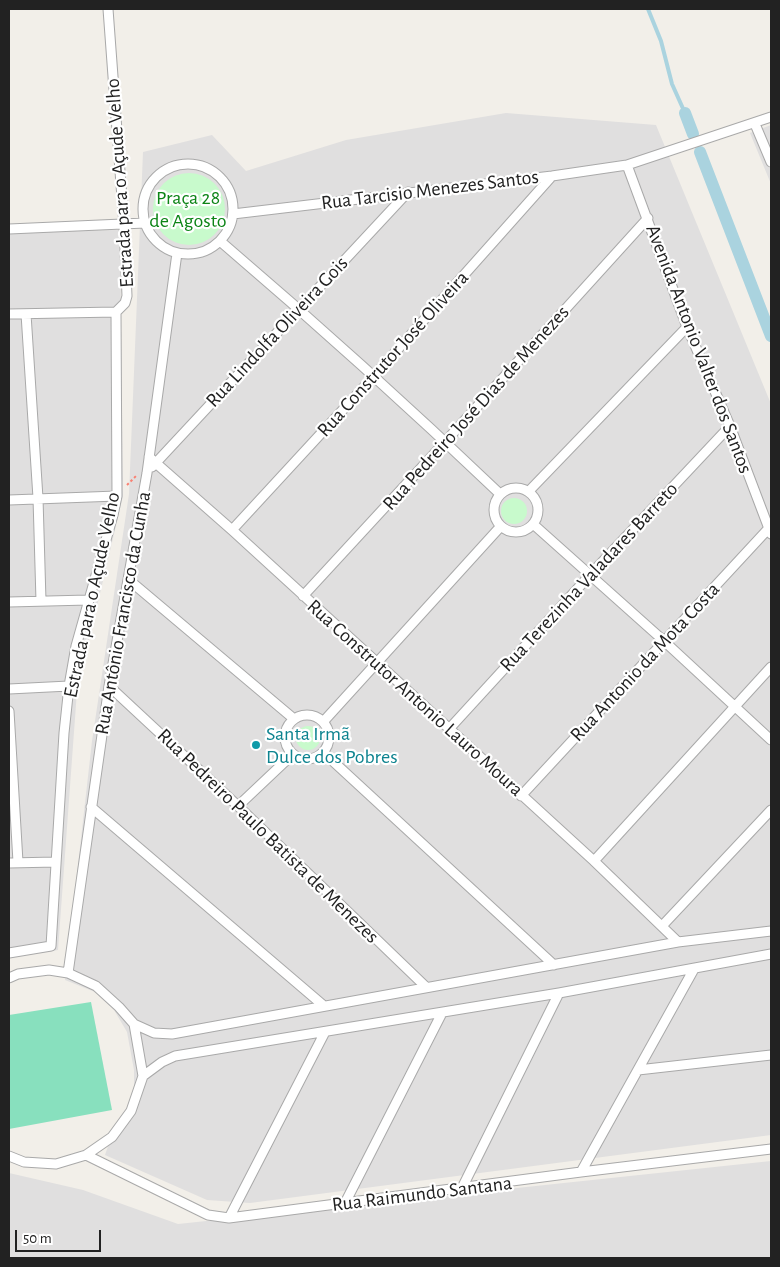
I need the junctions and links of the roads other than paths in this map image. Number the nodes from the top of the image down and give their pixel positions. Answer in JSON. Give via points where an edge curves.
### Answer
{"nodes":[{"id":1,"x":108,"y":9,"type":"edge"},
{"id":2,"x":771,"y":117,"type":"edge"},
{"id":3,"x":755,"y":124,"type":"junction"},
{"id":4,"x":771,"y":162,"type":"edge"},
{"id":5,"x":628,"y":165,"type":"junction"},
{"id":6,"x":552,"y":176,"type":"junction"},
{"id":7,"x":408,"y":192,"type":"junction"},
{"id":8,"x":233,"y":214,"type":"junction"},
{"id":9,"x":648,"y":218,"type":"junction"},
{"id":10,"x":145,"y":223,"type":"junction"},
{"id":11,"x":124,"y":225,"type":"junction"},
{"id":12,"x":9,"y":229,"type":"edge"},
{"id":13,"x":220,"y":241,"type":"junction"},
{"id":14,"x":177,"y":253,"type":"junction"},
{"id":15,"x":299,"y":308,"type":"junction"},
{"id":16,"x":116,"y":312,"type":"junction"},
{"id":17,"x":9,"y":314,"type":"edge"},
{"id":18,"x":26,"y":314,"type":"junction"},
{"id":19,"x":687,"y":326,"type":"junction"},
{"id":20,"x":374,"y":376,"type":"junction"},
{"id":21,"x":730,"y":426,"type":"junction"},
{"id":22,"x":445,"y":442,"type":"junction"},
{"id":23,"x":150,"y":464,"type":"junction"},
{"id":24,"x":529,"y":492,"type":"junction"},
{"id":25,"x":500,"y":494,"type":"junction"},
{"id":26,"x":117,"y":496,"type":"junction"},
{"id":27,"x":38,"y":498,"type":"junction"},
{"id":28,"x":9,"y":500,"type":"edge"},
{"id":29,"x":533,"y":524,"type":"junction"},
{"id":30,"x":501,"y":526,"type":"junction"},
{"id":31,"x":232,"y":530,"type":"junction"},
{"id":32,"x":770,"y":531,"type":"edge"},
{"id":33,"x":590,"y":574,"type":"junction"},
{"id":34,"x":129,"y":580,"type":"junction"},
{"id":35,"x":303,"y":596,"type":"junction"},
{"id":36,"x":88,"y":600,"type":"junction"},
{"id":37,"x":41,"y":601,"type":"junction"},
{"id":38,"x":9,"y":602,"type":"edge"},
{"id":39,"x":664,"y":641,"type":"junction"},
{"id":40,"x":376,"y":663,"type":"junction"},
{"id":41,"x":771,"y":667,"type":"edge"},
{"id":42,"x":69,"y":686,"type":"junction"},
{"id":43,"x":109,"y":686,"type":"junction"},
{"id":44,"x":9,"y":689,"type":"edge"},
{"id":45,"x":736,"y":707,"type":"junction"},
{"id":46,"x":9,"y":711,"type":"edge"},
{"id":47,"x":294,"y":720,"type":"junction"},
{"id":48,"x":323,"y":722,"type":"junction"},
{"id":49,"x":449,"y":729,"type":"junction"},
{"id":50,"x":771,"y":740,"type":"edge"},
{"id":51,"x":324,"y":752,"type":"junction"},
{"id":52,"x":293,"y":754,"type":"junction"},
{"id":53,"x":11,"y":773,"type":"edge"},
{"id":54,"x":521,"y":796,"type":"junction"},
{"id":55,"x":238,"y":806,"type":"junction"},
{"id":56,"x":91,"y":807,"type":"junction"},
{"id":57,"x":771,"y":810,"type":"edge"},
{"id":58,"x":594,"y":861,"type":"junction"},
{"id":59,"x":56,"y":862,"type":"junction"},
{"id":60,"x":14,"y":863,"type":"edge"},
{"id":61,"x":662,"y":926,"type":"junction"},
{"id":62,"x":771,"y":930,"type":"edge"},
{"id":63,"x":678,"y":942,"type":"junction"},
{"id":64,"x":9,"y":952,"type":"edge"},
{"id":65,"x":771,"y":954,"type":"edge"},
{"id":66,"x":554,"y":965,"type":"junction"},
{"id":67,"x":694,"y":969,"type":"junction"},
{"id":68,"x":68,"y":973,"type":"junction"},
{"id":69,"x":9,"y":978,"type":"edge"},
{"id":70,"x":426,"y":987,"type":"junction"},
{"id":71,"x":559,"y":993,"type":"junction"},
{"id":72,"x":324,"y":1006,"type":"junction"},
{"id":73,"x":442,"y":1013,"type":"junction"},
{"id":74,"x":134,"y":1024,"type":"junction"},
{"id":75,"x":325,"y":1032,"type":"junction"},
{"id":76,"x":771,"y":1055,"type":"edge"},
{"id":77,"x":638,"y":1070,"type":"junction"},
{"id":78,"x":142,"y":1076,"type":"junction"},
{"id":79,"x":771,"y":1149,"type":"edge"},
{"id":80,"x":86,"y":1155,"type":"junction"},
{"id":81,"x":9,"y":1156,"type":"edge"},
{"id":82,"x":581,"y":1172,"type":"junction"},
{"id":83,"x":462,"y":1188,"type":"junction"},
{"id":84,"x":345,"y":1203,"type":"junction"},
{"id":85,"x":229,"y":1218,"type":"junction"}],
"edges":[{"from":1,"to":11,"type":"street","name":"Estrada para o Açude Velho"},
{"from":2,"to":3,"type":"street","name":"Rua Tarcisio Menezes Santos"},
{"from":3,"to":4,"type":"street"},
{"from":3,"to":5,"type":"street","name":"Rua Tarcisio Menezes Santos"},
{"from":5,"to":6,"type":"street","name":"Rua Tarcisio Menezes Santos"},
{"from":5,"to":9,"type":"street","name":"Avenida Antonio Valter dos Santos"},
{"from":6,"to":7,"type":"street","name":"Rua Tarcisio Menezes Santos"},
{"from":6,"to":20,"type":"street","name":"Rua Construtor José Oliveira"},
{"from":7,"to":8,"type":"street","name":"Rua Tarcisio Menezes Santos"},
{"from":7,"to":15,"type":"street","name":"Rua Lindolfa Oliveira Gois"},
{"from":8,"to":10,"type":"street","via":[[232,199],[217,174],[190,163],[162,171],[152,181],[142,208]]},
{"from":8,"to":13,"type":"street"},
{"from":9,"to":19,"type":"street","name":"Avenida Antonio Valter dos Santos"},
{"from":9,"to":22,"type":"street","name":"Rua Pedreiro José Dias de Menezes"},
{"from":10,"to":11,"type":"street"},
{"from":10,"to":14,"type":"street","via":[[157,242]]},
{"from":11,"to":12,"type":"street"},
{"from":11,"to":16,"type":"street","name":"Estrada para o Açude Velho","via":[[127,296]]},
{"from":13,"to":14,"type":"street","via":[[207,250]]},
{"from":13,"to":15,"type":"street"},
{"from":14,"to":23,"type":"street","name":"Rua Antônio Francisco da Cunha"},
{"from":15,"to":20,"type":"street"},
{"from":15,"to":23,"type":"street","name":"Rua Lindolfa Oliveira Gois"},
{"from":16,"to":18,"type":"street"},
{"from":16,"to":26,"type":"street","name":"Estrada para o Açude Velho"},
{"from":17,"to":18,"type":"street"},
{"from":18,"to":27,"type":"street"},
{"from":19,"to":21,"type":"street","name":"Avenida Antonio Valter dos Santos"},
{"from":19,"to":24,"type":"street"},
{"from":20,"to":22,"type":"street"},
{"from":20,"to":31,"type":"street","name":"Rua Construtor José Oliveira"},
{"from":21,"to":32,"type":"street","name":"Avenida Antonio Valter dos Santos"},
{"from":21,"to":33,"type":"street","name":"Rua Terezinha Valadares Barreto"},
{"from":22,"to":25,"type":"street"},
{"from":22,"to":35,"type":"street","name":"Rua Pedreiro José Dias de Menezes"},
{"from":23,"to":31,"type":"street","name":"Rua Construtor Antonio Lauro Moura"},
{"from":23,"to":34,"type":"street","name":"Rua Antônio Francisco da Cunha"},
{"from":24,"to":25,"type":"street","via":[[517,487]]},
{"from":24,"to":29,"type":"street","via":[[538,507]]},
{"from":25,"to":30,"type":"street","via":[[494,506],[496,520]]},
{"from":26,"to":27,"type":"street"},
{"from":26,"to":36,"type":"street","name":"Estrada para o Açude Velho"},
{"from":27,"to":28,"type":"street"},
{"from":27,"to":37,"type":"street"},
{"from":29,"to":30,"type":"street","via":[[521,532]]},
{"from":29,"to":33,"type":"street"},
{"from":30,"to":40,"type":"street"},
{"from":31,"to":35,"type":"street","name":"Rua Construtor Antonio Lauro Moura"},
{"from":32,"to":39,"type":"street","name":"Rua Antonio da Mota Costa"},
{"from":33,"to":39,"type":"street"},
{"from":33,"to":49,"type":"street","name":"Rua Terezinha Valadares Barreto"},
{"from":34,"to":43,"type":"street","name":"Rua Antônio Francisco da Cunha"},
{"from":34,"to":47,"type":"street"},
{"from":35,"to":40,"type":"street","name":"Rua Construtor Antonio Lauro Moura"},
{"from":36,"to":37,"type":"street"},
{"from":36,"to":42,"type":"street","name":"Estrada para o Açude Velho"},
{"from":37,"to":38,"type":"street"},
{"from":39,"to":45,"type":"street"},
{"from":39,"to":54,"type":"street","name":"Rua Antonio da Mota Costa"},
{"from":40,"to":48,"type":"street"},
{"from":40,"to":49,"type":"street","name":"Rua Construtor Antonio Lauro Moura"},
{"from":41,"to":45,"type":"street"},
{"from":42,"to":44,"type":"street"},
{"from":42,"to":59,"type":"street","name":"Estrada para o Açude Velho"},
{"from":43,"to":55,"type":"street","name":"Rua Pedreiro Paulo Batista de Menezes"},
{"from":43,"to":56,"type":"street","name":"Rua Antônio Francisco da Cunha"},
{"from":45,"to":50,"type":"street"},
{"from":45,"to":58,"type":"street"},
{"from":46,"to":53,"type":"street"},
{"from":47,"to":48,"type":"street","via":[[306,715]]},
{"from":47,"to":52,"type":"street","via":[[285,736]]},
{"from":48,"to":51,"type":"street","via":[[329,734],[328,747]]},
{"from":49,"to":54,"type":"street","name":"Rua Construtor Antonio Lauro Moura"},
{"from":51,"to":52,"type":"street","via":[[312,759],[298,758]]},
{"from":51,"to":66,"type":"street"},
{"from":52,"to":55,"type":"street"},
{"from":53,"to":60,"type":"street"},
{"from":54,"to":58,"type":"street","name":"Rua Construtor Antonio Lauro Moura"},
{"from":55,"to":70,"type":"street","name":"Rua Pedreiro Paulo Batista de Menezes"},
{"from":56,"to":68,"type":"street","name":"Rua Antônio Francisco da Cunha"},
{"from":56,"to":72,"type":"street"},
{"from":57,"to":61,"type":"street"},
{"from":58,"to":61,"type":"street","name":"Rua Construtor Antonio Lauro Moura"},
{"from":59,"to":60,"type":"street"},
{"from":59,"to":64,"type":"street","name":"Estrada para o Açude Velho","via":[[51,946]]},
{"from":61,"to":63,"type":"street","name":"Rua Construtor Antonio Lauro Moura"},
{"from":62,"to":63,"type":"street"},
{"from":63,"to":66,"type":"street"},
{"from":65,"to":67,"type":"street"},
{"from":66,"to":70,"type":"street"},
{"from":67,"to":71,"type":"street"},
{"from":67,"to":77,"type":"street"},
{"from":68,"to":69,"type":"street","via":[[49,970]]},
{"from":68,"to":74,"type":"street","via":[[96,986]]},
{"from":70,"to":72,"type":"street"},
{"from":71,"to":73,"type":"street"},
{"from":71,"to":83,"type":"street"},
{"from":72,"to":74,"type":"street","via":[[172,1034],[154,1033]]},
{"from":73,"to":75,"type":"street"},
{"from":73,"to":84,"type":"street"},
{"from":74,"to":78,"type":"street"},
{"from":75,"to":78,"type":"street","via":[[175,1056]]},
{"from":75,"to":85,"type":"street"},
{"from":76,"to":77,"type":"street"},
{"from":77,"to":82,"type":"street"},
{"from":78,"to":80,"type":"street","via":[[131,1111],[112,1137]]},
{"from":79,"to":82,"type":"street","name":"Rua Raimundo Santana"},
{"from":80,"to":81,"type":"street","via":[[56,1164],[24,1162]]},
{"from":80,"to":85,"type":"street","name":"Rua Raimundo Santana","via":[[208,1216]]},
{"from":82,"to":83,"type":"street","name":"Rua Raimundo Santana"},
{"from":83,"to":84,"type":"street","name":"Rua Raimundo Santana"},
{"from":84,"to":85,"type":"street","name":"Rua Raimundo Santana"}]}
